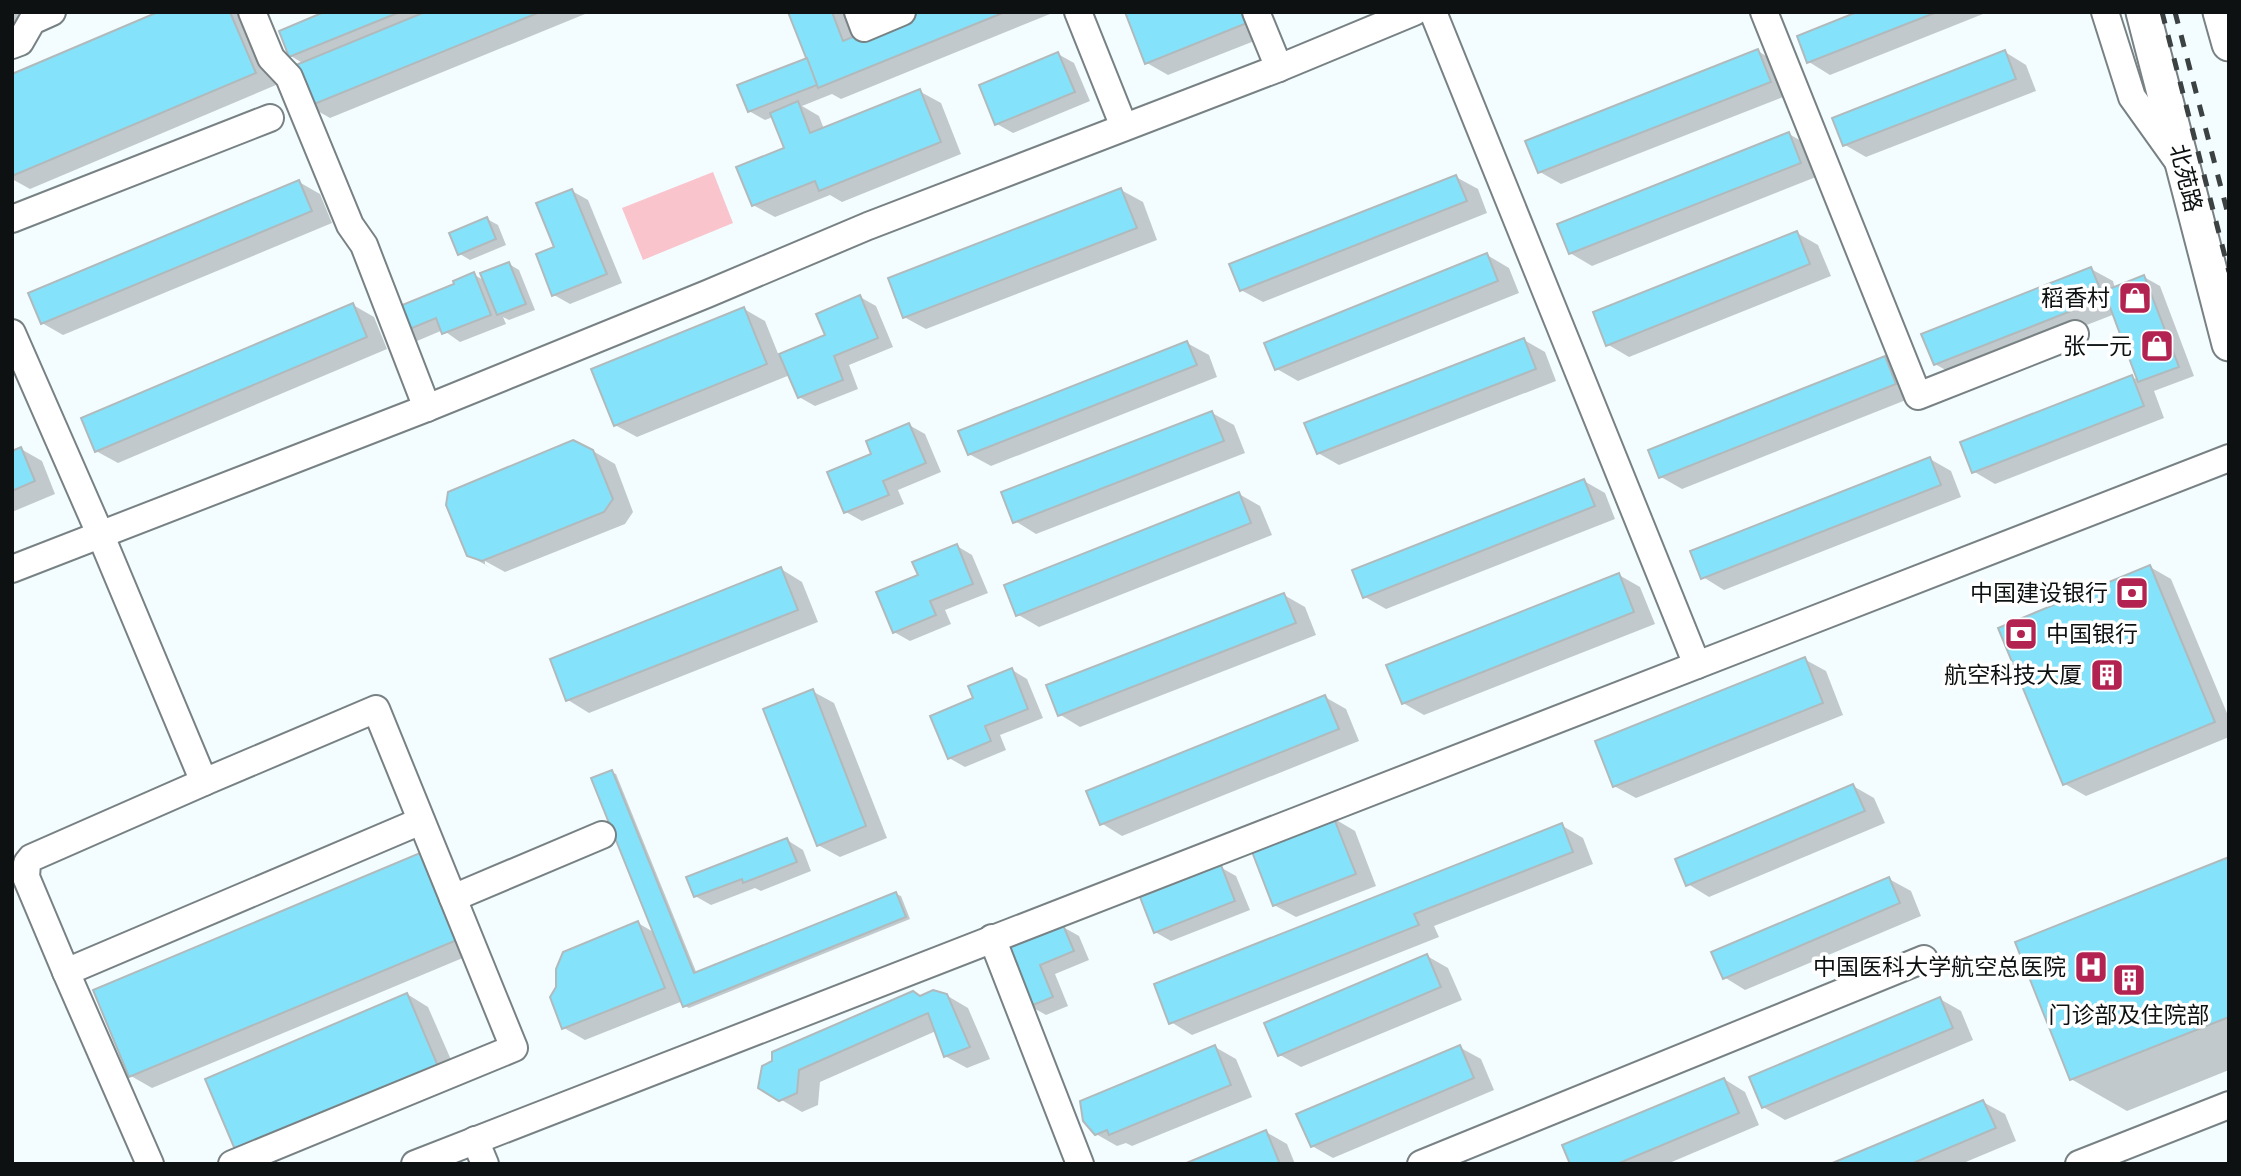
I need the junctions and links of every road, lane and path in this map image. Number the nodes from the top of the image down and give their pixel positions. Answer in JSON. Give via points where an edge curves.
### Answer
{"nodes":[{"id":1,"x":52,"y":12,"type":"edge"},
{"id":2,"x":252,"y":12,"type":"edge"},
{"id":3,"x":858,"y":12,"type":"edge"},
{"id":4,"x":902,"y":12,"type":"edge"},
{"id":5,"x":1078,"y":12,"type":"edge"},
{"id":6,"x":1256,"y":12,"type":"edge"},
{"id":7,"x":1414,"y":12,"type":"edge"},
{"id":8,"x":1433,"y":12,"type":"edge"},
{"id":9,"x":1764,"y":12,"type":"edge"},
{"id":10,"x":2105,"y":12,"type":"edge"},
{"id":11,"x":2143,"y":12,"type":"edge"},
{"id":12,"x":2220,"y":12,"type":"edge"},
{"id":13,"x":2229,"y":44,"type":"edge"},
{"id":14,"x":12,"y":45,"type":"edge"},
{"id":15,"x":1279,"y":68,"type":"junction"},
{"id":16,"x":270,"y":118,"type":"dead end"},
{"id":17,"x":1124,"y":127,"type":"junction"},
{"id":18,"x":2183,"y":167,"type":"junction"},
{"id":19,"x":12,"y":219,"type":"edge"},
{"id":20,"x":12,"y":333,"type":"edge"},
{"id":21,"x":2075,"y":334,"type":"dead end"},
{"id":22,"x":2229,"y":344,"type":"edge"},
{"id":23,"x":428,"y":408,"type":"junction"},
{"id":24,"x":2229,"y":458,"type":"edge"},
{"id":25,"x":100,"y":536,"type":"junction"},
{"id":26,"x":12,"y":569,"type":"edge"},
{"id":27,"x":1697,"y":665,"type":"junction"},
{"id":28,"x":204,"y":782,"type":"junction"},
{"id":29,"x":421,"y":821,"type":"junction"},
{"id":30,"x":602,"y":835,"type":"dead end"},
{"id":31,"x":453,"y":898,"type":"junction"},
{"id":32,"x":992,"y":938,"type":"junction"},
{"id":33,"x":1924,"y":959,"type":"dead end"},
{"id":34,"x":66,"y":972,"type":"junction"},
{"id":35,"x":2229,"y":1105,"type":"edge"},
{"id":36,"x":480,"y":1152,"type":"edge"},
{"id":37,"x":150,"y":1164,"type":"edge"},
{"id":38,"x":232,"y":1164,"type":"edge"},
{"id":39,"x":415,"y":1164,"type":"edge"},
{"id":40,"x":1080,"y":1164,"type":"edge"},
{"id":41,"x":1421,"y":1164,"type":"edge"},
{"id":42,"x":2079,"y":1164,"type":"edge"}],
"edges":[{"from":1,"to":14,"type":"street","via":[[32,21],[20,42]]},
{"from":2,"to":23,"type":"street","via":[[271,58],[289,77],[350,225],[364,245]]},
{"from":3,"to":4,"type":"street","via":[[864,28]]},
{"from":5,"to":17,"type":"street"},
{"from":6,"to":15,"type":"street"},
{"from":7,"to":15,"type":"street"},
{"from":8,"to":27,"type":"street"},
{"from":9,"to":21,"type":"street","via":[[1918,396]]},
{"from":10,"to":18,"type":"street","via":[[2132,97]]},
{"from":11,"to":18,"type":"main road","name":"北苑路"},
{"from":12,"to":13,"type":"main road"},
{"from":15,"to":17,"type":"street"},
{"from":16,"to":19,"type":"street"},
{"from":17,"to":23,"type":"street","via":[[868,226]]},
{"from":18,"to":22,"type":"main road","name":"北苑路"},
{"from":20,"to":25,"type":"street"},
{"from":23,"to":25,"type":"street"},
{"from":24,"to":27,"type":"street"},
{"from":25,"to":26,"type":"street"},
{"from":25,"to":28,"type":"street"},
{"from":27,"to":32,"type":"street"},
{"from":28,"to":29,"type":"street","via":[[376,709]]},
{"from":28,"to":34,"type":"street","via":[[27,863],[26,877]]},
{"from":29,"to":31,"type":"street"},
{"from":29,"to":34,"type":"street"},
{"from":30,"to":31,"type":"street"},
{"from":31,"to":38,"type":"street","via":[[514,1048]]},
{"from":32,"to":36,"type":"street"},
{"from":32,"to":40,"type":"street"},
{"from":33,"to":41,"type":"street"},
{"from":34,"to":37,"type":"street"},
{"from":35,"to":42,"type":"street"},
{"from":36,"to":39,"type":"street"}]}
